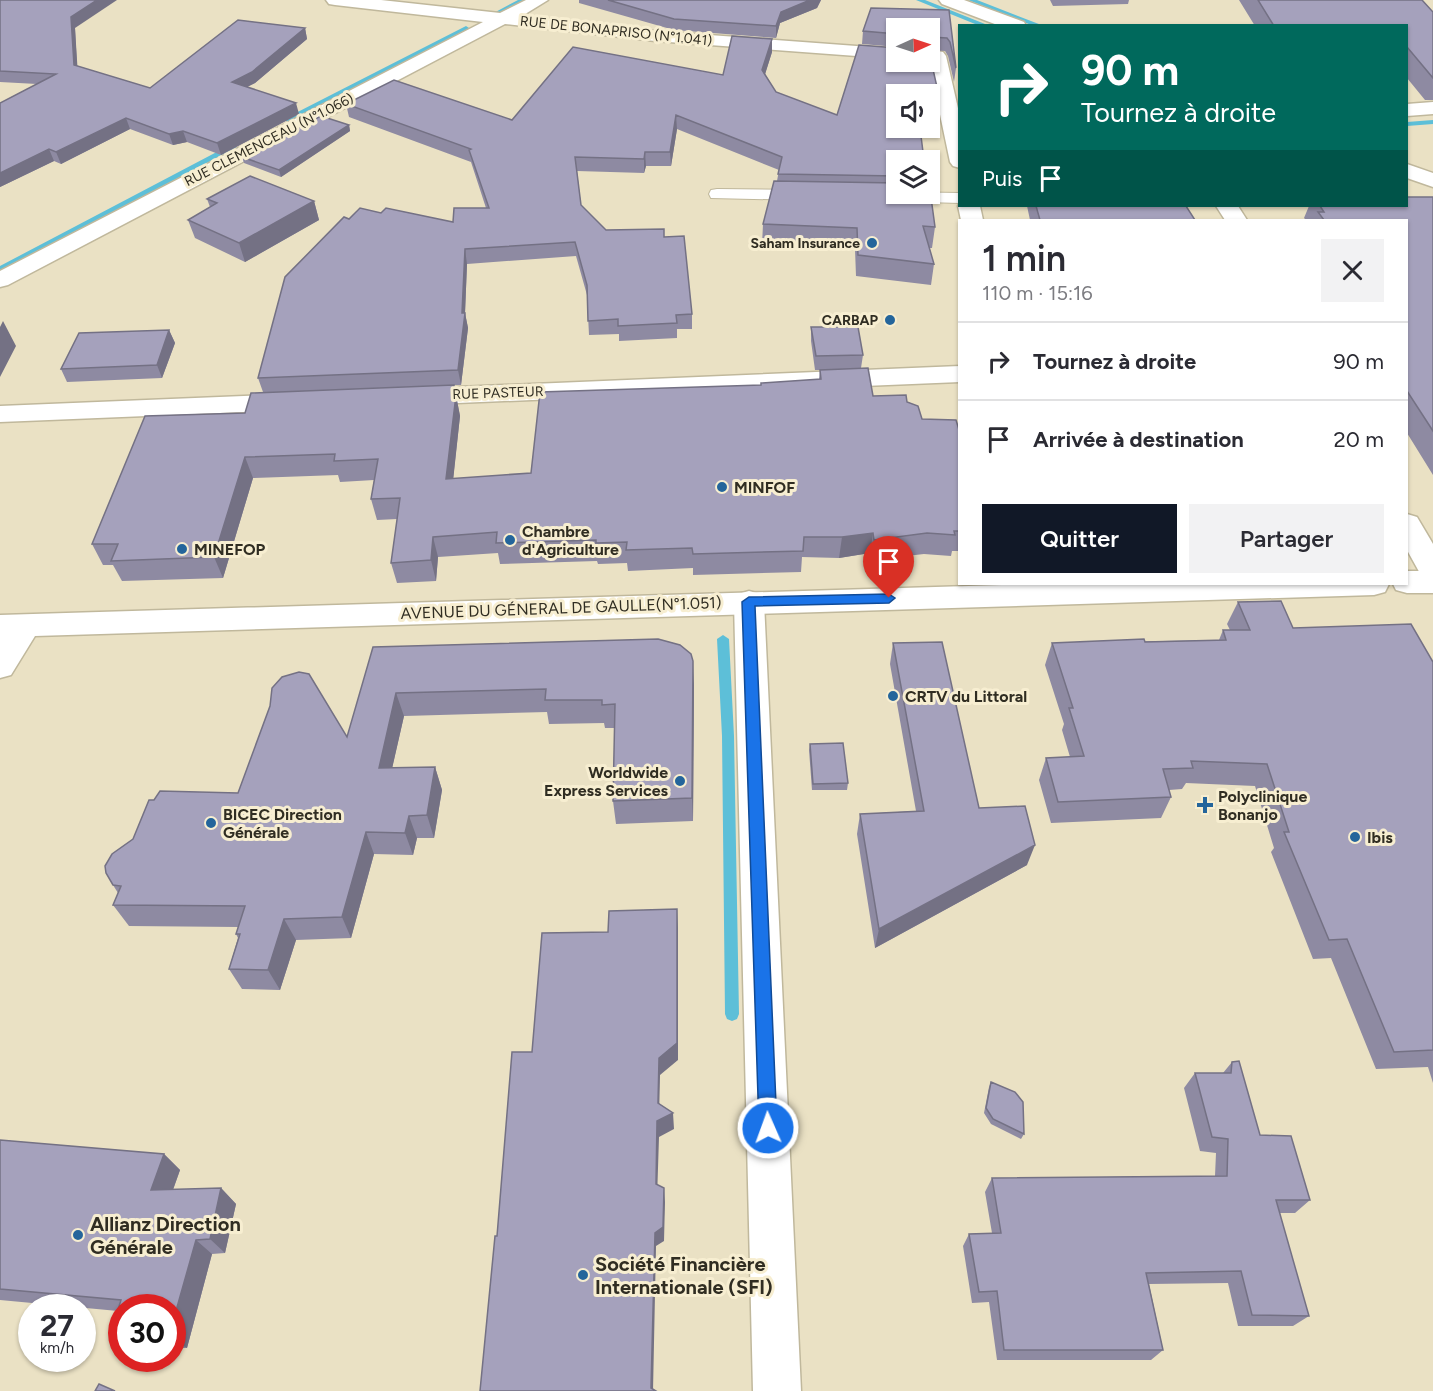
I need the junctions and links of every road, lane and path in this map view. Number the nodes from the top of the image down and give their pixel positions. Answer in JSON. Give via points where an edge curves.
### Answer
{"nodes":[{"id":1,"x":335,"y":0,"type":"edge"},
{"id":2,"x":539,"y":0,"type":"edge"},
{"id":3,"x":948,"y":0,"type":"edge"},
{"id":4,"x":501,"y":20,"type":"junction"},
{"id":5,"x":1013,"y":24,"type":"edge"},
{"id":6,"x":886,"y":53,"type":"edge"},
{"id":7,"x":958,"y":54,"type":"edge"},
{"id":8,"x":940,"y":55,"type":"edge"},
{"id":9,"x":937,"y":72,"type":"edge"},
{"id":10,"x":1433,"y":108,"type":"edge"},
{"id":11,"x":1408,"y":110,"type":"edge"},
{"id":12,"x":958,"y":154,"type":"edge"},
{"id":13,"x":1408,"y":170,"type":"edge"},
{"id":14,"x":1433,"y":181,"type":"edge"},
{"id":15,"x":1433,"y":193,"type":"edge"},
{"id":16,"x":717,"y":194,"type":"dead end"},
{"id":17,"x":1408,"y":194,"type":"edge"},
{"id":18,"x":821,"y":195,"type":"edge"},
{"id":19,"x":879,"y":196,"type":"edge"},
{"id":20,"x":958,"y":198,"type":"edge"},
{"id":21,"x":0,"y":280,"type":"edge"},
{"id":22,"x":958,"y":374,"type":"edge"},
{"id":23,"x":387,"y":398,"type":"edge"},
{"id":24,"x":316,"y":401,"type":"edge"},
{"id":25,"x":0,"y":414,"type":"edge"},
{"id":26,"x":1408,"y":526,"type":"edge"},
{"id":27,"x":1433,"y":570,"type":"edge"},
{"id":28,"x":1408,"y":582,"type":"edge"},
{"id":29,"x":1433,"y":582,"type":"edge"},
{"id":30,"x":1305,"y":585,"type":"edge"},
{"id":31,"x":1028,"y":589,"type":"edge"},
{"id":32,"x":749,"y":602,"type":"junction"},
{"id":33,"x":13,"y":625,"type":"edge"},
{"id":34,"x":0,"y":666,"type":"edge"},
{"id":35,"x":777,"y":1391,"type":"edge"}],
"edges":[{"from":1,"to":4,"type":"street","name":"RUE DE BONAPRISO (N°1.041)"},
{"from":2,"to":4,"type":"street","name":"RUE CLEMENCEAU (N°1.066)"},
{"from":3,"to":5,"type":"street"},
{"from":4,"to":6,"type":"street","name":"RUE DE BONAPRISO (N°1.041)","via":[[763,46]]},
{"from":4,"to":21,"type":"street","name":"RUE CLEMENCEAU (N°1.066)"},
{"from":7,"to":8,"type":"street"},
{"from":9,"to":12,"type":"street"},
{"from":10,"to":11,"type":"street"},
{"from":13,"to":14,"type":"street"},
{"from":15,"to":17,"type":"street"},
{"from":16,"to":18,"type":"lane"},
{"from":19,"to":20,"type":"lane"},
{"from":22,"to":23,"type":"street","name":"RUE PASTEUR"},
{"from":24,"to":25,"type":"street"},
{"from":26,"to":27,"type":"street"},
{"from":28,"to":29,"type":"street"},
{"from":30,"to":31,"type":"street","name":"AVENUE DU GÉNERAL DE GAULLE(N°1.051)"},
{"from":31,"to":32,"type":"street","name":"AVENUE DU GÉNERAL DE GAULLE(N°1.051)"},
{"from":32,"to":33,"type":"street","name":"AVENUE DU GÉNERAL DE GAULLE(N°1.051)"},
{"from":32,"to":35,"type":"street"},
{"from":33,"to":34,"type":"street"}]}
